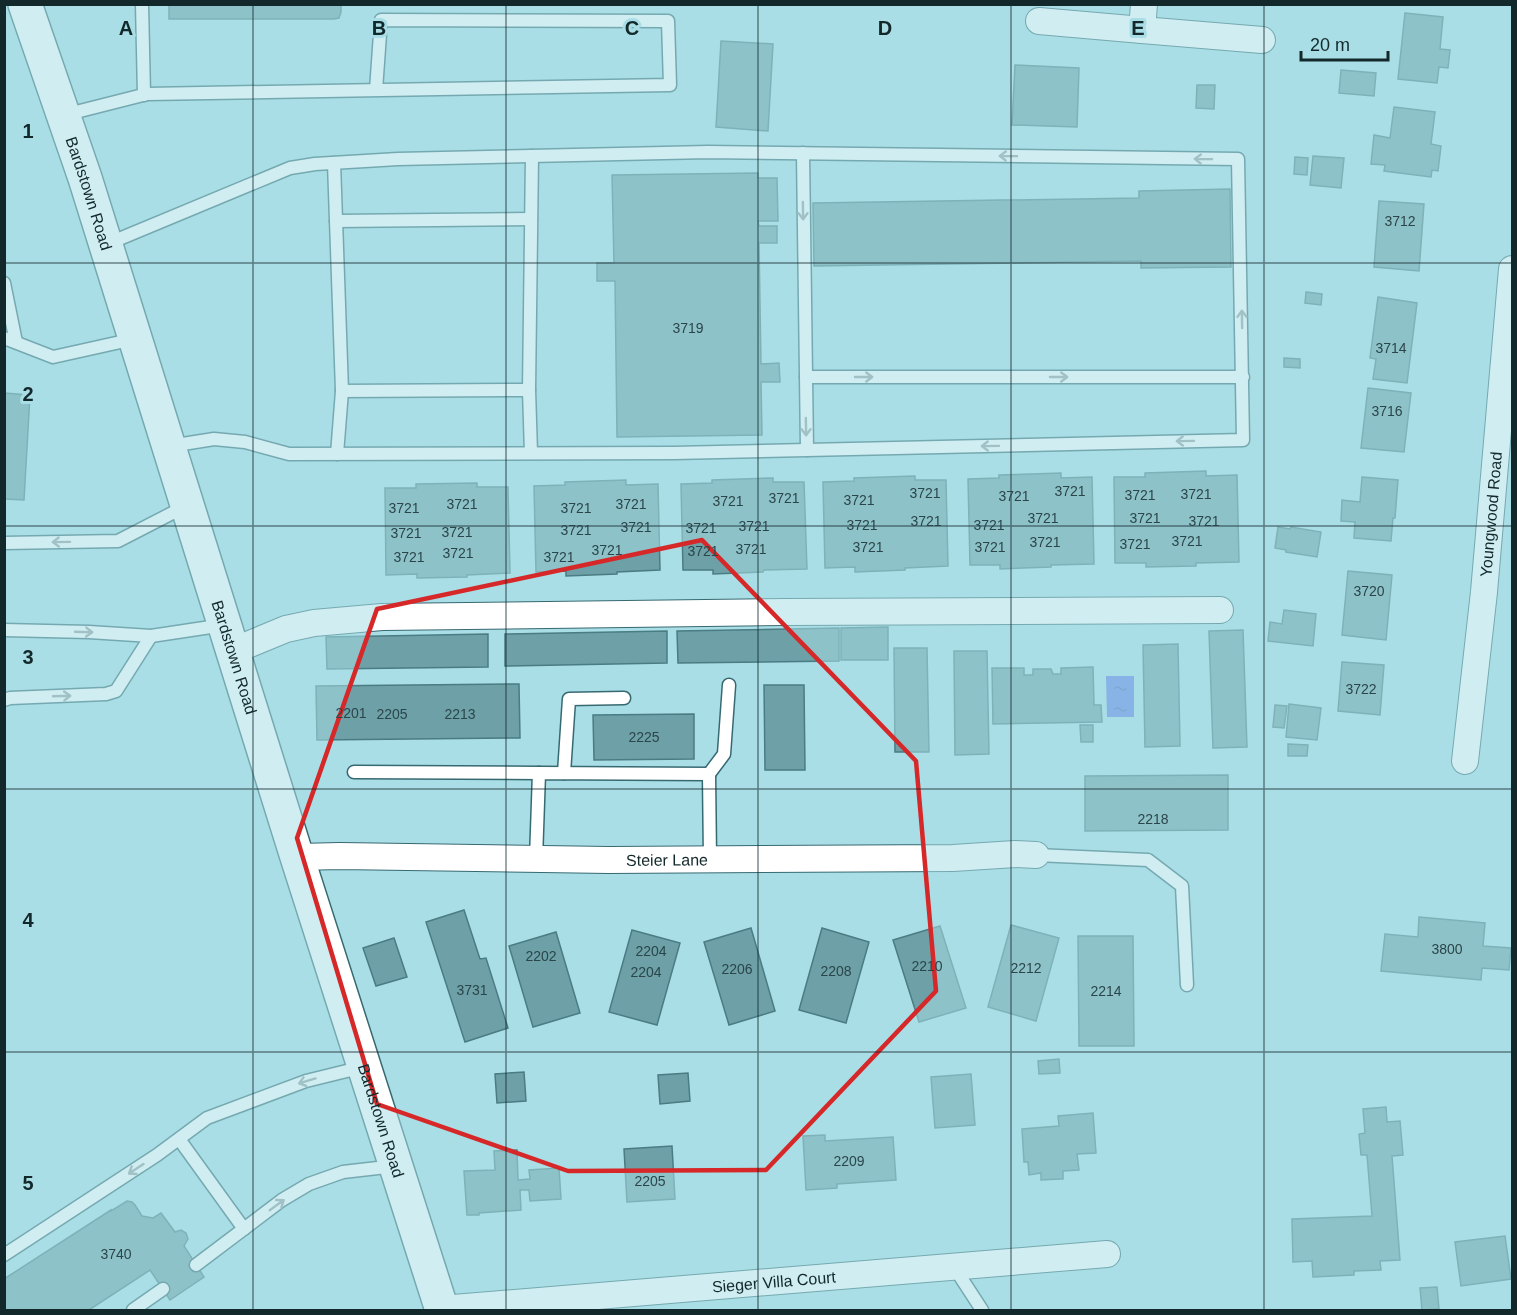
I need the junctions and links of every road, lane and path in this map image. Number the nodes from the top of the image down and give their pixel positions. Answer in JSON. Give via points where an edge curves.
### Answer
{"nodes":[{"id":1,"x":25,"y":4,"type":"edge"},
{"id":2,"x":142,"y":4,"type":"edge"},
{"id":3,"x":1144,"y":4,"type":"edge"},
{"id":4,"x":1039,"y":21,"type":"dead end"},
{"id":5,"x":1142,"y":30,"type":"junction"},
{"id":6,"x":1262,"y":40,"type":"dead end"},
{"id":7,"x":376,"y":90,"type":"junction"},
{"id":8,"x":144,"y":95,"type":"junction"},
{"id":9,"x":63,"y":115,"type":"junction"},
{"id":10,"x":802,"y":153,"type":"junction"},
{"id":11,"x":532,"y":156,"type":"junction"},
{"id":12,"x":334,"y":163,"type":"junction"},
{"id":13,"x":531,"y":219,"type":"junction"},
{"id":14,"x":336,"y":220,"type":"junction"},
{"id":15,"x":106,"y":244,"type":"junction"},
{"id":16,"x":1512,"y":269,"type":"edge"},
{"id":17,"x":4,"y":283,"type":"edge"},
{"id":18,"x":135,"y":339,"type":"junction"},
{"id":19,"x":10,"y":340,"type":"edge"},
{"id":20,"x":806,"y":377,"type":"junction"},
{"id":21,"x":1243,"y":378,"type":"junction"},
{"id":22,"x":530,"y":390,"type":"junction"},
{"id":23,"x":342,"y":391,"type":"junction"},
{"id":24,"x":169,"y":446,"type":"junction"},
{"id":25,"x":807,"y":450,"type":"junction"},
{"id":26,"x":531,"y":453,"type":"junction"},
{"id":27,"x":337,"y":454,"type":"junction"},
{"id":28,"x":187,"y":506,"type":"junction"},
{"id":29,"x":4,"y":543,"type":"edge"},
{"id":30,"x":1220,"y":610,"type":"dead end"},
{"id":31,"x":4,"y":630,"type":"edge"},
{"id":32,"x":151,"y":636,"type":"junction"},
{"id":33,"x":229,"y":638,"type":"junction"},
{"id":34,"x":729,"y":685,"type":"dead end"},
{"id":35,"x":624,"y":698,"type":"dead end"},
{"id":36,"x":4,"y":700,"type":"edge"},
{"id":37,"x":1465,"y":760,"type":"dead end"},
{"id":38,"x":354,"y":772,"type":"dead end"},
{"id":39,"x":538,"y":773,"type":"junction"},
{"id":40,"x":564,"y":773,"type":"junction"},
{"id":41,"x":709,"y":774,"type":"junction"},
{"id":42,"x":1036,"y":855,"type":"joint"},
{"id":43,"x":297,"y":857,"type":"junction"},
{"id":44,"x":536,"y":859,"type":"junction"},
{"id":45,"x":710,"y":860,"type":"junction"},
{"id":46,"x":1186,"y":985,"type":"dead end"},
{"id":47,"x":364,"y":1067,"type":"junction"},
{"id":48,"x":179,"y":1139,"type":"junction"},
{"id":49,"x":396,"y":1166,"type":"junction"},
{"id":50,"x":244,"y":1229,"type":"junction"},
{"id":51,"x":1107,"y":1254,"type":"dead end"},
{"id":52,"x":4,"y":1255,"type":"edge"},
{"id":53,"x":196,"y":1265,"type":"dead end"},
{"id":54,"x":954,"y":1267,"type":"junction"},
{"id":55,"x":163,"y":1289,"type":"dead end"},
{"id":56,"x":507,"y":1307,"type":"edge"},
{"id":57,"x":440,"y":1310,"type":"edge"},
{"id":58,"x":133,"y":1311,"type":"edge"},
{"id":59,"x":982,"y":1311,"type":"edge"}],
"edges":[{"from":1,"to":9,"type":"main road","name":"Bardstown Road"},
{"from":2,"to":8,"type":"lane"},
{"from":3,"to":5,"type":"street"},
{"from":4,"to":5,"type":"street"},
{"from":5,"to":6,"type":"street"},
{"from":7,"to":7,"type":"lane","via":[[670,85],[668,21],[381,20]]},
{"from":7,"to":8,"type":"lane"},
{"from":8,"to":9,"type":"lane"},
{"from":9,"to":15,"type":"main road","name":"Bardstown Road"},
{"from":10,"to":11,"type":"lane"},
{"from":10,"to":20,"type":"lane","one_way":true},
{"from":21,"to":10,"type":"lane","one_way":true,"via":[[1238,159]]},
{"from":11,"to":12,"type":"lane"},
{"from":11,"to":13,"type":"lane"},
{"from":12,"to":14,"type":"lane"},
{"from":12,"to":15,"type":"lane","via":[[290,168]]},
{"from":13,"to":14,"type":"lane"},
{"from":13,"to":22,"type":"lane"},
{"from":14,"to":23,"type":"lane"},
{"from":15,"to":18,"type":"main road","name":"Bardstown Road"},
{"from":16,"to":37,"type":"street","name":"Youngwood Road"},
{"from":17,"to":19,"type":"lane"},
{"from":18,"to":19,"type":"lane","via":[[53,357]]},
{"from":18,"to":24,"type":"main road","name":"Bardstown Road"},
{"from":20,"to":21,"type":"lane","one_way":true},
{"from":20,"to":25,"type":"lane","one_way":true},
{"from":21,"to":25,"type":"lane","one_way":true,"via":[[1243,440]]},
{"from":22,"to":23,"type":"lane"},
{"from":22,"to":26,"type":"lane"},
{"from":23,"to":27,"type":"lane"},
{"from":24,"to":27,"type":"lane","via":[[214,439],[245,442],[289,454]]},
{"from":24,"to":28,"type":"main road","name":"Bardstown Road"},
{"from":25,"to":26,"type":"lane"},
{"from":26,"to":27,"type":"lane"},
{"from":28,"to":29,"type":"lane","one_way":true,"via":[[118,541]]},
{"from":28,"to":33,"type":"main road","name":"Bardstown Road"},
{"from":30,"to":33,"type":"street","via":[[382,617]]},
{"from":31,"to":32,"type":"lane","one_way":true},
{"from":32,"to":33,"type":"lane"},
{"from":36,"to":32,"type":"lane","one_way":true,"via":[[116,691]]},
{"from":33,"to":43,"type":"main road","name":"Bardstown Road"},
{"from":34,"to":41,"type":"lane","via":[[724,754]]},
{"from":35,"to":40,"type":"lane","via":[[569,699]]},
{"from":38,"to":39,"type":"lane"},
{"from":39,"to":40,"type":"lane"},
{"from":39,"to":44,"type":"lane"},
{"from":40,"to":41,"type":"lane"},
{"from":41,"to":45,"type":"lane"},
{"from":42,"to":45,"type":"street","name":"Steier Lane"},
{"from":42,"to":46,"type":"lane","via":[[1148,860],[1182,886]]},
{"from":43,"to":44,"type":"street","name":"Steier Lane"},
{"from":43,"to":47,"type":"main road","name":"Bardstown Road"},
{"from":44,"to":45,"type":"street","name":"Steier Lane"},
{"from":47,"to":48,"type":"lane","one_way":true,"via":[[306,1081],[207,1118]]},
{"from":47,"to":49,"type":"main road","name":"Bardstown Road"},
{"from":48,"to":50,"type":"lane"},
{"from":48,"to":52,"type":"lane","one_way":true},
{"from":50,"to":49,"type":"lane","one_way":true,"via":[[309,1184],[343,1172]]},
{"from":49,"to":57,"type":"main road","name":"Bardstown Road"},
{"from":50,"to":53,"type":"lane"},
{"from":51,"to":54,"type":"street","name":"Sieger Villa Court"},
{"from":54,"to":56,"type":"street","name":"Sieger Villa Court"},
{"from":54,"to":59,"type":"lane"},
{"from":55,"to":58,"type":"lane"},
{"from":56,"to":57,"type":"street","name":"Sieger Villa Court"}]}
